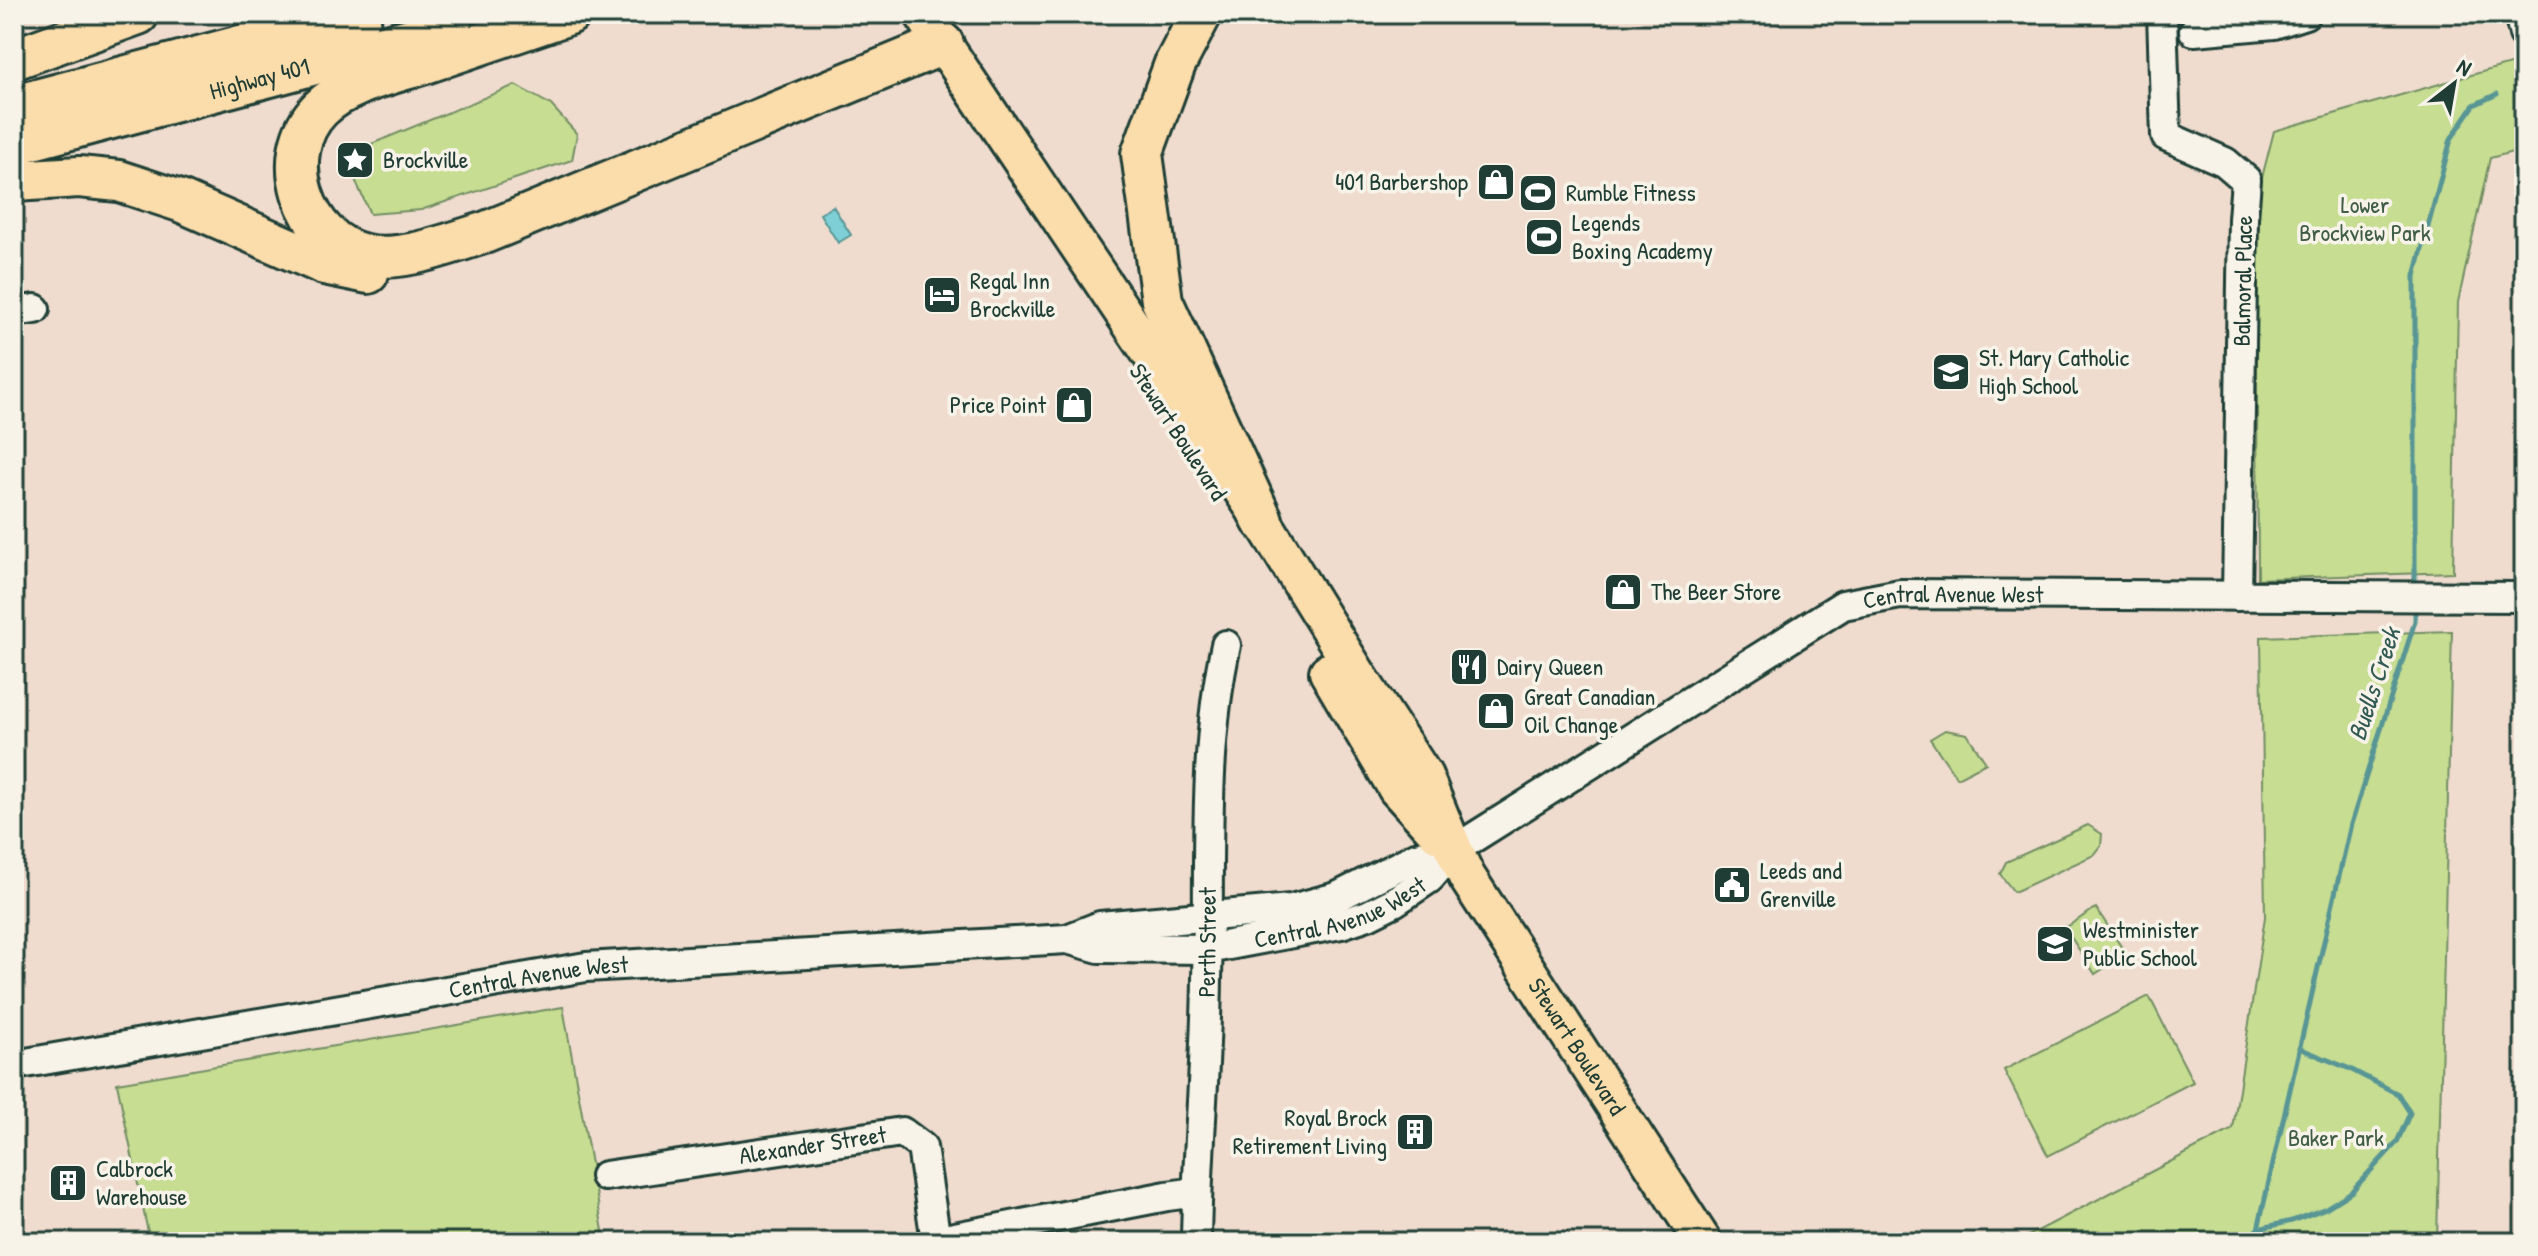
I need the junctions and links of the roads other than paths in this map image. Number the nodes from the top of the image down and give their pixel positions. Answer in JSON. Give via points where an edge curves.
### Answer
{"nodes":[{"id":1,"x":138,"y":14,"type":"edge"},
{"id":2,"x":361,"y":14,"type":"edge"},
{"id":3,"x":504,"y":14,"type":"edge"},
{"id":4,"x":569,"y":14,"type":"edge"},
{"id":5,"x":899,"y":14,"type":"edge"},
{"id":6,"x":1201,"y":14,"type":"edge"},
{"id":7,"x":2162,"y":14,"type":"edge"},
{"id":8,"x":2305,"y":14,"type":"edge"},
{"id":9,"x":2519,"y":14,"type":"edge"},
{"id":10,"x":2194,"y":31,"type":"dead end"},
{"id":11,"x":2524,"y":34,"type":"edge"},
{"id":12,"x":937,"y":49,"type":"edge"},
{"id":13,"x":14,"y":59,"type":"edge"},
{"id":14,"x":14,"y":106,"type":"edge"},
{"id":15,"x":14,"y":144,"type":"edge"},
{"id":16,"x":14,"y":181,"type":"edge"},
{"id":17,"x":1262,"y":520,"type":"junction"},
{"id":18,"x":2237,"y":596,"type":"junction"},
{"id":19,"x":2524,"y":597,"type":"edge"},
{"id":20,"x":1226,"y":645,"type":"dead end"},
{"id":21,"x":1454,"y":850,"type":"junction"},
{"id":22,"x":1207,"y":917,"type":"junction"},
{"id":23,"x":1067,"y":939,"type":"junction"},
{"id":24,"x":1208,"y":949,"type":"junction"},
{"id":25,"x":14,"y":1065,"type":"edge"},
{"id":26,"x":605,"y":1176,"type":"dead end"},
{"id":27,"x":1197,"y":1192,"type":"junction"},
{"id":28,"x":933,"y":1241,"type":"edge"},
{"id":29,"x":1196,"y":1242,"type":"edge"},
{"id":30,"x":1703,"y":1242,"type":"edge"}],
"edges":[{"from":1,"to":13,"type":"highway"},
{"from":2,"to":14,"type":"highway","name":"Highway 401"},
{"from":3,"to":15,"type":"highway","name":"Highway 401"},
{"from":4,"to":12,"type":"highway","via":[[356,86],[319,110],[298,153],[297,171],[305,203],[318,224],[335,241],[365,255],[412,254],[484,233]]},
{"from":5,"to":12,"type":"main road","name":"Stewart Boulevard"},
{"from":6,"to":17,"type":"highway","via":[[1175,64],[1142,154],[1162,301]]},
{"from":7,"to":18,"type":"street","name":"Balmoral Place","via":[[2166,136],[2225,162],[2246,180]]},
{"from":8,"to":10,"type":"street","via":[[2274,24]]},
{"from":9,"to":11,"type":"street"},
{"from":12,"to":16,"type":"highway","via":[[455,266],[421,275],[383,276],[324,264],[180,201],[119,181]]},
{"from":12,"to":17,"type":"main road","name":"Stewart Boulevard"},
{"from":12,"to":21,"type":"main road","name":"Stewart Boulevard","via":[[1264,565],[1397,789]]},
{"from":17,"to":21,"type":"main road","name":"Stewart Boulevard","via":[[1424,776]]},
{"from":18,"to":19,"type":"street","name":"Central Avenue West"},
{"from":18,"to":21,"type":"street","name":"Central Avenue West","via":[[1900,594],[1843,605]]},
{"from":20,"to":22,"type":"street","name":"Perth Street","via":[[1212,749]]},
{"from":21,"to":22,"type":"street","name":"Central Avenue West","via":[[1416,857],[1337,897],[1291,909]]},
{"from":21,"to":24,"type":"street","name":"Central Avenue West","via":[[1430,878],[1368,915]]},
{"from":21,"to":30,"type":"main road","name":"Stewart Boulevard"},
{"from":22,"to":23,"type":"street","name":"Central Avenue West","via":[[1100,926]]},
{"from":22,"to":24,"type":"street","name":"Perth Street"},
{"from":23,"to":24,"type":"street","name":"Central Avenue West","via":[[1099,948]]},
{"from":23,"to":25,"type":"street","name":"Central Avenue West","via":[[586,967]]},
{"from":24,"to":27,"type":"street","name":"Perth Street"},
{"from":26,"to":28,"type":"street","name":"Alexander Street","via":[[902,1132],[922,1147]]},
{"from":27,"to":28,"type":"street"},
{"from":27,"to":29,"type":"street","name":"Perth Street"}]}
